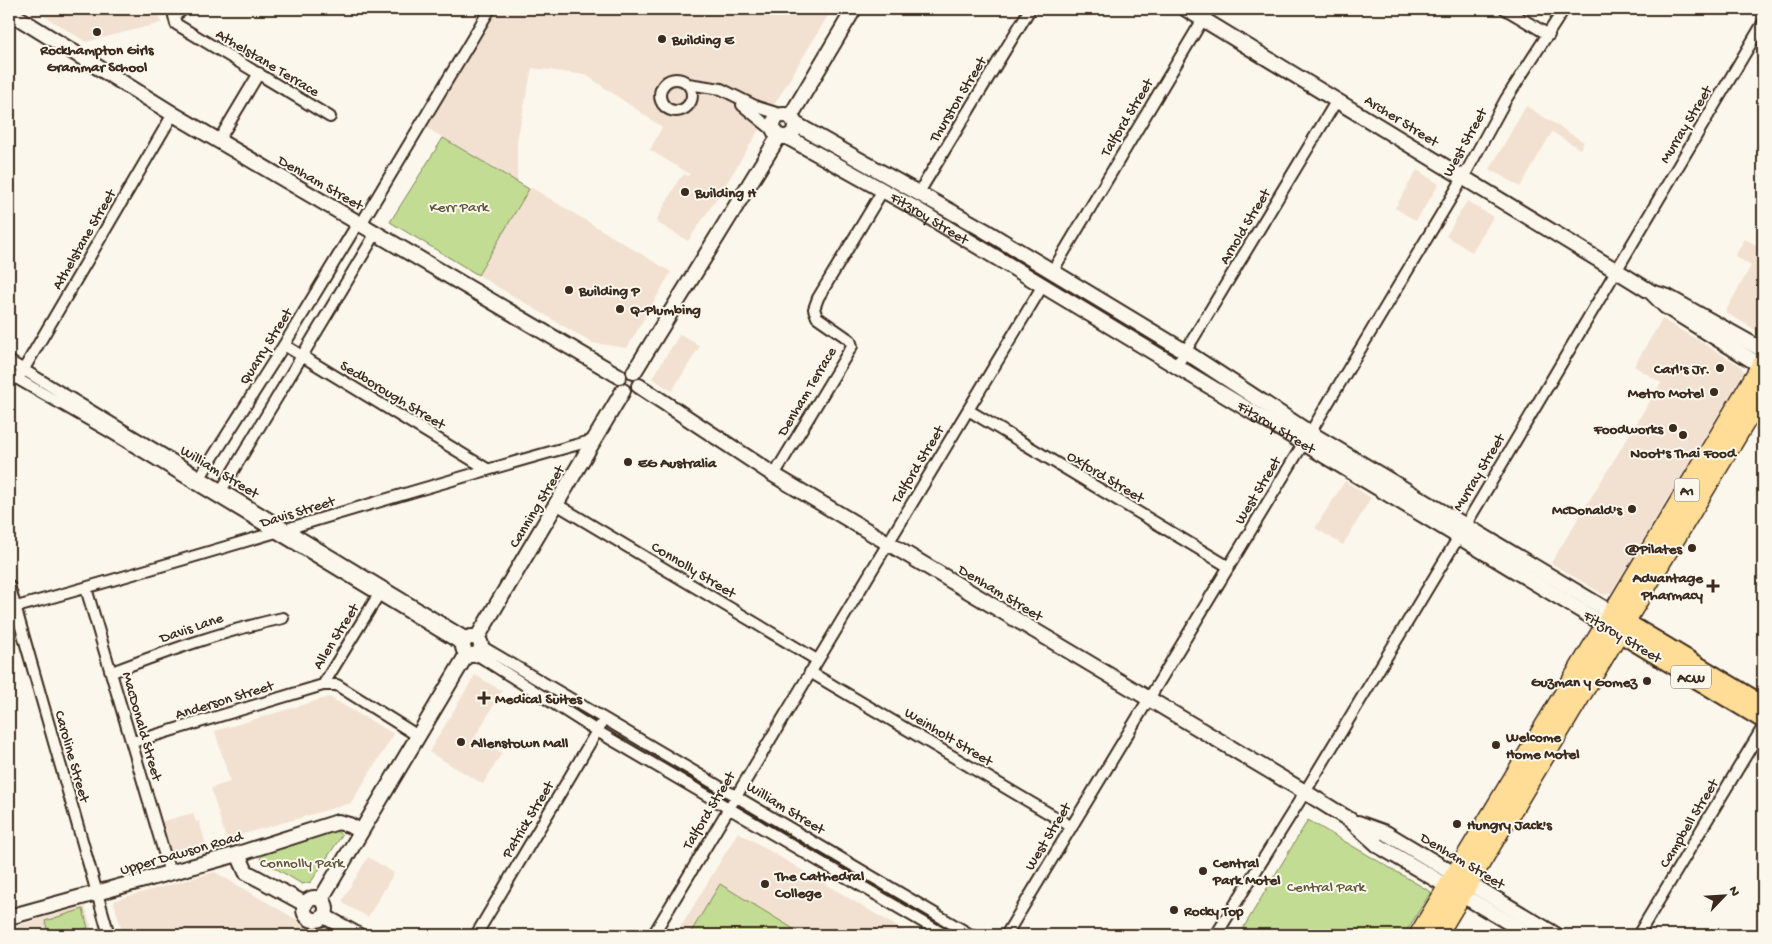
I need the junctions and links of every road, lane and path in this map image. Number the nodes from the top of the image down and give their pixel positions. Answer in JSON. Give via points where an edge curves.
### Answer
{"nodes":[{"id":1,"x":490,"y":9,"type":"edge"},
{"id":2,"x":854,"y":9,"type":"edge"},
{"id":3,"x":1030,"y":9,"type":"edge"},
{"id":4,"x":1186,"y":9,"type":"edge"},
{"id":5,"x":1505,"y":9,"type":"edge"},
{"id":6,"x":1564,"y":9,"type":"edge"},
{"id":7,"x":180,"y":10,"type":"edge"},
{"id":8,"x":9,"y":12,"type":"edge"},
{"id":9,"x":1206,"y":14,"type":"edge"},
{"id":10,"x":1763,"y":23,"type":"edge"},
{"id":11,"x":1549,"y":35,"type":"junction"},
{"id":12,"x":259,"y":74,"type":"junction"},
{"id":13,"x":688,"y":84,"type":"junction"},
{"id":14,"x":692,"y":98,"type":"junction"},
{"id":15,"x":1338,"y":100,"type":"junction"},
{"id":16,"x":173,"y":114,"type":"junction"},
{"id":17,"x":330,"y":117,"type":"dead end"},
{"id":18,"x":790,"y":119,"type":"junction"},
{"id":19,"x":780,"y":135,"type":"junction"},
{"id":20,"x":219,"y":140,"type":"junction"},
{"id":21,"x":855,"y":157,"type":"junction"},
{"id":22,"x":847,"y":170,"type":"junction"},
{"id":23,"x":1463,"y":178,"type":"junction"},
{"id":24,"x":886,"y":184,"type":"junction"},
{"id":25,"x":918,"y":194,"type":"junction"},
{"id":26,"x":911,"y":206,"type":"junction"},
{"id":27,"x":359,"y":223,"type":"junction"},
{"id":28,"x":376,"y":233,"type":"junction"},
{"id":29,"x":1617,"y":271,"type":"junction"},
{"id":30,"x":1052,"y":272,"type":"junction"},
{"id":31,"x":1043,"y":286,"type":"junction"},
{"id":32,"x":284,"y":345,"type":"junction"},
{"id":33,"x":1186,"y":352,"type":"junction"},
{"id":34,"x":301,"y":356,"type":"junction"},
{"id":35,"x":9,"y":361,"type":"edge"},
{"id":36,"x":1763,"y":362,"type":"edge"},
{"id":37,"x":1176,"y":367,"type":"junction"},
{"id":38,"x":634,"y":372,"type":"junction"},
{"id":39,"x":9,"y":374,"type":"edge"},
{"id":40,"x":21,"y":375,"type":"junction"},
{"id":41,"x":618,"y":376,"type":"junction"},
{"id":42,"x":639,"y":386,"type":"junction"},
{"id":43,"x":623,"y":391,"type":"junction"},
{"id":44,"x":1763,"y":392,"type":"edge"},
{"id":45,"x":968,"y":410,"type":"junction"},
{"id":46,"x":1307,"y":439,"type":"junction"},
{"id":47,"x":594,"y":440,"type":"junction"},
{"id":48,"x":487,"y":469,"type":"junction"},
{"id":49,"x":774,"y":475,"type":"junction"},
{"id":50,"x":198,"y":481,"type":"junction"},
{"id":51,"x":219,"y":493,"type":"junction"},
{"id":52,"x":556,"y":504,"type":"junction"},
{"id":53,"x":289,"y":530,"type":"junction"},
{"id":54,"x":1461,"y":532,"type":"junction"},
{"id":55,"x":276,"y":533,"type":"junction"},
{"id":56,"x":889,"y":543,"type":"junction"},
{"id":57,"x":1229,"y":567,"type":"junction"},
{"id":58,"x":9,"y":585,"type":"edge"},
{"id":59,"x":86,"y":588,"type":"junction"},
{"id":60,"x":381,"y":591,"type":"junction"},
{"id":61,"x":12,"y":608,"type":"edge"},
{"id":62,"x":283,"y":618,"type":"dead end"},
{"id":63,"x":1615,"y":623,"type":"junction"},
{"id":64,"x":472,"y":646,"type":"junction"},
{"id":65,"x":817,"y":660,"type":"junction"},
{"id":66,"x":112,"y":672,"type":"junction"},
{"id":67,"x":810,"y":672,"type":"junction"},
{"id":68,"x":323,"y":685,"type":"junction"},
{"id":69,"x":1150,"y":700,"type":"junction"},
{"id":70,"x":1763,"y":704,"type":"edge"},
{"id":71,"x":605,"y":718,"type":"junction"},
{"id":72,"x":1763,"y":720,"type":"edge"},
{"id":73,"x":1763,"y":726,"type":"edge"},
{"id":74,"x":597,"y":731,"type":"junction"},
{"id":75,"x":418,"y":736,"type":"junction"},
{"id":76,"x":133,"y":742,"type":"junction"},
{"id":77,"x":1305,"y":792,"type":"junction"},
{"id":78,"x":736,"y":794,"type":"junction"},
{"id":79,"x":729,"y":806,"type":"junction"},
{"id":80,"x":1072,"y":827,"type":"junction"},
{"id":81,"x":360,"y":831,"type":"junction"},
{"id":82,"x":238,"y":854,"type":"junction"},
{"id":83,"x":170,"y":873,"type":"junction"},
{"id":84,"x":1458,"y":884,"type":"junction"},
{"id":85,"x":96,"y":892,"type":"junction"},
{"id":86,"x":321,"y":899,"type":"junction"},
{"id":87,"x":305,"y":904,"type":"junction"},
{"id":88,"x":9,"y":916,"type":"edge"},
{"id":89,"x":324,"y":916,"type":"junction"},
{"id":90,"x":109,"y":935,"type":"edge"},
{"id":91,"x":358,"y":935,"type":"edge"},
{"id":92,"x":476,"y":935,"type":"edge"},
{"id":93,"x":652,"y":935,"type":"edge"},
{"id":94,"x":946,"y":935,"type":"edge"},
{"id":95,"x":971,"y":935,"type":"edge"},
{"id":96,"x":1006,"y":935,"type":"edge"},
{"id":97,"x":1216,"y":935,"type":"edge"},
{"id":98,"x":1420,"y":935,"type":"edge"},
{"id":99,"x":1437,"y":935,"type":"edge"},
{"id":100,"x":1530,"y":935,"type":"edge"},
{"id":101,"x":1556,"y":935,"type":"edge"},
{"id":102,"x":1638,"y":935,"type":"edge"}],
"edges":[{"from":1,"to":27,"type":"street","name":"Quarry Street"},
{"from":2,"to":18,"type":"street"},
{"from":3,"to":25,"type":"street","name":"Thurston Street"},
{"from":4,"to":9,"type":"street","name":"Archer Street"},
{"from":5,"to":11,"type":"street"},
{"from":6,"to":11,"type":"street","name":"West Street"},
{"from":7,"to":12,"type":"street","name":"Athelstane Terrace","via":[[174,16],[176,24]]},
{"from":8,"to":16,"type":"street","name":"Denham Street"},
{"from":9,"to":15,"type":"street","name":"Archer Street"},
{"from":9,"to":30,"type":"street","name":"Talford Street"},
{"from":10,"to":29,"type":"street","name":"Murray Street"},
{"from":11,"to":23,"type":"street","name":"West Street","via":[[1506,99]]},
{"from":12,"to":17,"type":"street","name":"Athelstane Terrace"},
{"from":12,"to":20,"type":"street"},
{"from":13,"to":14,"type":"street"},
{"from":13,"to":14,"type":"street","via":[[679,79],[669,81],[662,88],[660,99],[666,108],[677,112],[687,108]]},
{"from":13,"to":18,"type":"street","via":[[721,89]]},
{"from":14,"to":19,"type":"street","via":[[710,90],[718,91]]},
{"from":15,"to":23,"type":"street","name":"Archer Street"},
{"from":15,"to":33,"type":"street","name":"Arnold Street"},
{"from":16,"to":20,"type":"street","name":"Denham Street"},
{"from":16,"to":40,"type":"street","name":"Athelstane Street"},
{"from":18,"to":19,"type":"street","via":[[794,130]]},
{"from":18,"to":19,"type":"street","via":[[780,116],[774,121]]},
{"from":18,"to":21,"type":"street","name":"Fitzroy Street"},
{"from":19,"to":22,"type":"street","name":"Fitzroy Street"},
{"from":19,"to":38,"type":"street"},
{"from":20,"to":27,"type":"street","name":"Denham Street"},
{"from":21,"to":22,"type":"street"},
{"from":21,"to":24,"type":"street","name":"Fitzroy Street"},
{"from":22,"to":24,"type":"street","name":"Fitzroy Street"},
{"from":23,"to":29,"type":"street","name":"Archer Street"},
{"from":23,"to":46,"type":"street","name":"West Street"},
{"from":24,"to":25,"type":"street","name":"Fitzroy Street"},
{"from":24,"to":26,"type":"street","name":"Fitzroy Street"},
{"from":24,"to":49,"type":"street","name":"Denham Terrace","via":[[814,308],[817,316],[850,340],[852,346]]},
{"from":25,"to":26,"type":"street","name":"Thurston Street"},
{"from":25,"to":30,"type":"street","name":"Fitzroy Street"},
{"from":26,"to":31,"type":"street","name":"Fitzroy Street"},
{"from":27,"to":28,"type":"street","name":"Denham Street"},
{"from":27,"to":32,"type":"street","name":"Quarry Street"},
{"from":28,"to":34,"type":"street"},
{"from":28,"to":41,"type":"street","name":"Denham Street"},
{"from":29,"to":36,"type":"street","name":"Archer Street","via":[[1651,292],[1664,306]]},
{"from":29,"to":54,"type":"street","name":"Murray Street"},
{"from":30,"to":31,"type":"street","name":"Talford Street"},
{"from":30,"to":33,"type":"street","name":"Fitzroy Street"},
{"from":31,"to":37,"type":"street","name":"Fitzroy Street"},
{"from":31,"to":45,"type":"street","name":"Talford Street"},
{"from":32,"to":34,"type":"street","name":"Sedborough Street"},
{"from":32,"to":50,"type":"street","name":"Quarry Street"},
{"from":33,"to":37,"type":"street","name":"Arnold Street"},
{"from":33,"to":46,"type":"street","name":"Fitzroy Street"},
{"from":34,"to":48,"type":"street","name":"Sedborough Street"},
{"from":34,"to":51,"type":"street"},
{"from":35,"to":40,"type":"street","name":"William Street"},
{"from":36,"to":63,"type":"highway","number":"A1"},
{"from":37,"to":46,"type":"street","name":"Fitzroy Street"},
{"from":38,"to":41,"type":"street","via":[[626,371]]},
{"from":38,"to":42,"type":"street","via":[[639,378]]},
{"from":39,"to":40,"type":"street","name":"William Street"},
{"from":40,"to":50,"type":"street","name":"William Street"},
{"from":41,"to":43,"type":"street","via":[[618,385]]},
{"from":42,"to":43,"type":"street","via":[[633,392]]},
{"from":42,"to":49,"type":"street","name":"Denham Street"},
{"from":43,"to":47,"type":"street","name":"Canning Street"},
{"from":44,"to":63,"type":"highway","number":"A1"},
{"from":45,"to":56,"type":"street","name":"Talford Street"},
{"from":45,"to":57,"type":"street","name":"Oxford Street"},
{"from":46,"to":54,"type":"street","name":"Fitzroy Street"},
{"from":46,"to":57,"type":"street","name":"West Street"},
{"from":47,"to":48,"type":"street","name":"Davis Street"},
{"from":47,"to":52,"type":"street","name":"Canning Street"},
{"from":48,"to":53,"type":"street","name":"Davis Street"},
{"from":49,"to":56,"type":"street","name":"Denham Street"},
{"from":50,"to":51,"type":"street","name":"William Street"},
{"from":51,"to":53,"type":"street","name":"William Street"},
{"from":51,"to":55,"type":"street","name":"William Street"},
{"from":52,"to":64,"type":"street","name":"Canning Street"},
{"from":52,"to":65,"type":"street","name":"Connolly Street"},
{"from":53,"to":55,"type":"street","name":"Davis Street"},
{"from":53,"to":60,"type":"street","name":"William Street"},
{"from":54,"to":63,"type":"street","name":"Fitzroy Street"},
{"from":54,"to":77,"type":"street","name":"Murray Street"},
{"from":55,"to":59,"type":"street","name":"Davis Street"},
{"from":55,"to":60,"type":"street","name":"William Street"},
{"from":56,"to":65,"type":"street","name":"Talford Street"},
{"from":56,"to":69,"type":"street","name":"Denham Street"},
{"from":57,"to":69,"type":"street","name":"West Street"},
{"from":58,"to":61,"type":"street","name":"Caroline Street"},
{"from":59,"to":61,"type":"street","name":"Davis Street"},
{"from":59,"to":66,"type":"street","name":"MacDonald Street"},
{"from":60,"to":64,"type":"street","name":"William Street"},
{"from":60,"to":68,"type":"street","name":"Allen Street"},
{"from":61,"to":85,"type":"street","name":"Caroline Street"},
{"from":62,"to":66,"type":"street","name":"Davis Lane","via":[[193,641]]},
{"from":63,"to":70,"type":"main road","name":"Fitzroy Street","number":"ACW"},
{"from":63,"to":72,"type":"main road","name":"Fitzroy Street","number":"ACW"},
{"from":63,"to":84,"type":"highway","number":"A1"},
{"from":64,"to":71,"type":"street","name":"William Street"},
{"from":64,"to":74,"type":"street","name":"William Street"},
{"from":64,"to":75,"type":"street","name":"Canning Street"},
{"from":65,"to":67,"type":"street","name":"Talford Street"},
{"from":66,"to":76,"type":"street","name":"MacDonald Street"},
{"from":67,"to":78,"type":"street","name":"Talford Street"},
{"from":67,"to":80,"type":"street","name":"Weinholt Street"},
{"from":68,"to":75,"type":"street","name":"Allen Street","via":[[337,685]]},
{"from":68,"to":76,"type":"street","name":"Anderson Street"},
{"from":69,"to":77,"type":"street","name":"Denham Street"},
{"from":69,"to":80,"type":"street","name":"West Street"},
{"from":71,"to":74,"type":"street","name":"Patrick Street"},
{"from":71,"to":78,"type":"street","name":"William Street"},
{"from":73,"to":102,"type":"street","name":"Campbell Street"},
{"from":74,"to":79,"type":"street","name":"William Street"},
{"from":74,"to":92,"type":"street","name":"Patrick Street"},
{"from":75,"to":81,"type":"street","name":"Canning Street"},
{"from":76,"to":83,"type":"street","name":"MacDonald Street"},
{"from":77,"to":84,"type":"street","name":"Denham Street","via":[[1350,820],[1379,846]]},
{"from":77,"to":97,"type":"street","name":"Murray Street"},
{"from":78,"to":79,"type":"street","name":"Talford Street"},
{"from":78,"to":95,"type":"street","name":"William Street"},
{"from":79,"to":93,"type":"street","name":"Talford Street"},
{"from":79,"to":94,"type":"street","name":"William Street"},
{"from":80,"to":96,"type":"street","name":"West Street"},
{"from":81,"to":82,"type":"street","name":"Upper Dawson Road","via":[[338,822]]},
{"from":81,"to":86,"type":"street","name":"Canning Street"},
{"from":82,"to":83,"type":"street","name":"Upper Dawson Road"},
{"from":82,"to":87,"type":"street","via":[[246,872]]},
{"from":83,"to":85,"type":"street","name":"Upper Dawson Road"},
{"from":84,"to":98,"type":"highway","number":"A1"},
{"from":84,"to":99,"type":"highway","number":"A1"},
{"from":84,"to":100,"type":"street","name":"Denham Street"},
{"from":84,"to":101,"type":"street","name":"Denham Street"},
{"from":85,"to":88,"type":"street","name":"Upper Dawson Road"},
{"from":85,"to":90,"type":"street","name":"Caroline Street"},
{"from":86,"to":87,"type":"street","via":[[314,897]]},
{"from":86,"to":89,"type":"street","via":[[326,908]]},
{"from":87,"to":89,"type":"street","via":[[303,910],[309,919],[319,920]]},
{"from":89,"to":91,"type":"street"}]}
